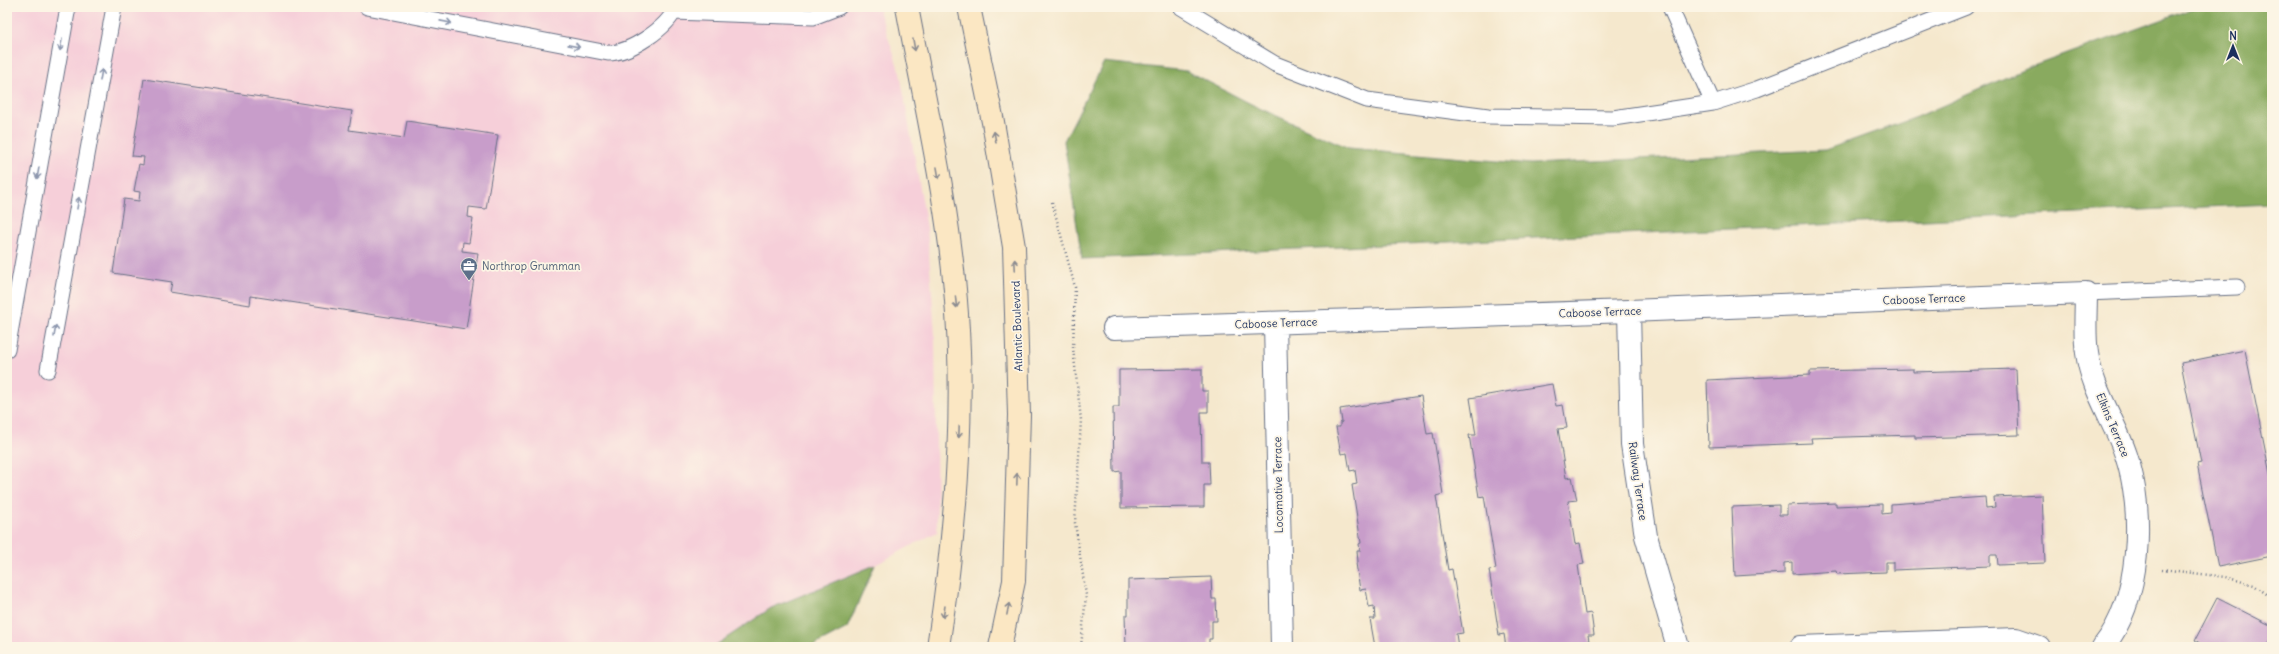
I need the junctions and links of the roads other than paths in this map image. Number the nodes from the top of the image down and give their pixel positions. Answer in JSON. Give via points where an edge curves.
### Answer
{"nodes":[{"id":1,"x":68,"y":7,"type":"edge"},
{"id":2,"x":114,"y":7,"type":"edge"},
{"id":3,"x":366,"y":7,"type":"edge"},
{"id":4,"x":839,"y":7,"type":"edge"},
{"id":5,"x":907,"y":7,"type":"edge"},
{"id":6,"x":970,"y":7,"type":"edge"},
{"id":7,"x":1181,"y":7,"type":"edge"},
{"id":8,"x":1670,"y":7,"type":"edge"},
{"id":9,"x":1966,"y":7,"type":"edge"},
{"id":10,"x":675,"y":10,"type":"edge"},
{"id":11,"x":1714,"y":103,"type":"junction"},
{"id":12,"x":2237,"y":287,"type":"dead end"},
{"id":13,"x":2086,"y":293,"type":"junction"},
{"id":14,"x":1629,"y":311,"type":"junction"},
{"id":15,"x":1275,"y":323,"type":"junction"},
{"id":16,"x":1114,"y":328,"type":"dead end"},
{"id":17,"x":7,"y":350,"type":"edge"},
{"id":18,"x":48,"y":370,"type":"dead end"},
{"id":19,"x":938,"y":647,"type":"edge"},
{"id":20,"x":1000,"y":647,"type":"edge"},
{"id":21,"x":1282,"y":647,"type":"edge"},
{"id":22,"x":1678,"y":647,"type":"edge"},
{"id":23,"x":1801,"y":647,"type":"edge"},
{"id":24,"x":2039,"y":647,"type":"edge"},
{"id":25,"x":2103,"y":647,"type":"edge"}],
"edges":[{"from":1,"to":17,"type":"lane","one_way":true},
{"from":18,"to":2,"type":"lane","one_way":true},
{"from":3,"to":10,"type":"lane","one_way":true,"via":[[608,53],[620,53],[657,31]]},
{"from":4,"to":10,"type":"lane","via":[[813,17]]},
{"from":5,"to":19,"type":"main road","one_way":true,"via":[[948,226],[957,314],[959,438],[949,577]]},
{"from":20,"to":6,"type":"main road","name":"Atlantic Boulevard","one_way":true,"via":[[1014,573],[1019,415],[1014,255],[993,122]]},
{"from":7,"to":11,"type":"lane","via":[[1274,64],[1367,100],[1488,116],[1613,118]]},
{"from":8,"to":11,"type":"lane"},
{"from":9,"to":11,"type":"lane","via":[[1757,89]]},
{"from":12,"to":13,"type":"lane"},
{"from":13,"to":14,"type":"street","name":"Caboose Terrace"},
{"from":13,"to":25,"type":"street","name":"Elkins Terrace","via":[[2086,353],[2093,377],[2126,455],[2136,500],[2138,541],[2128,594],[2115,633]]},
{"from":14,"to":15,"type":"street","name":"Caboose Terrace"},
{"from":14,"to":22,"type":"street","name":"Railway Terrace","via":[[1632,444],[1646,536]]},
{"from":15,"to":16,"type":"street","name":"Caboose Terrace"},
{"from":15,"to":21,"type":"street","name":"Locomotive Terrace"},
{"from":23,"to":24,"type":"street","via":[[2016,639]]}]}
